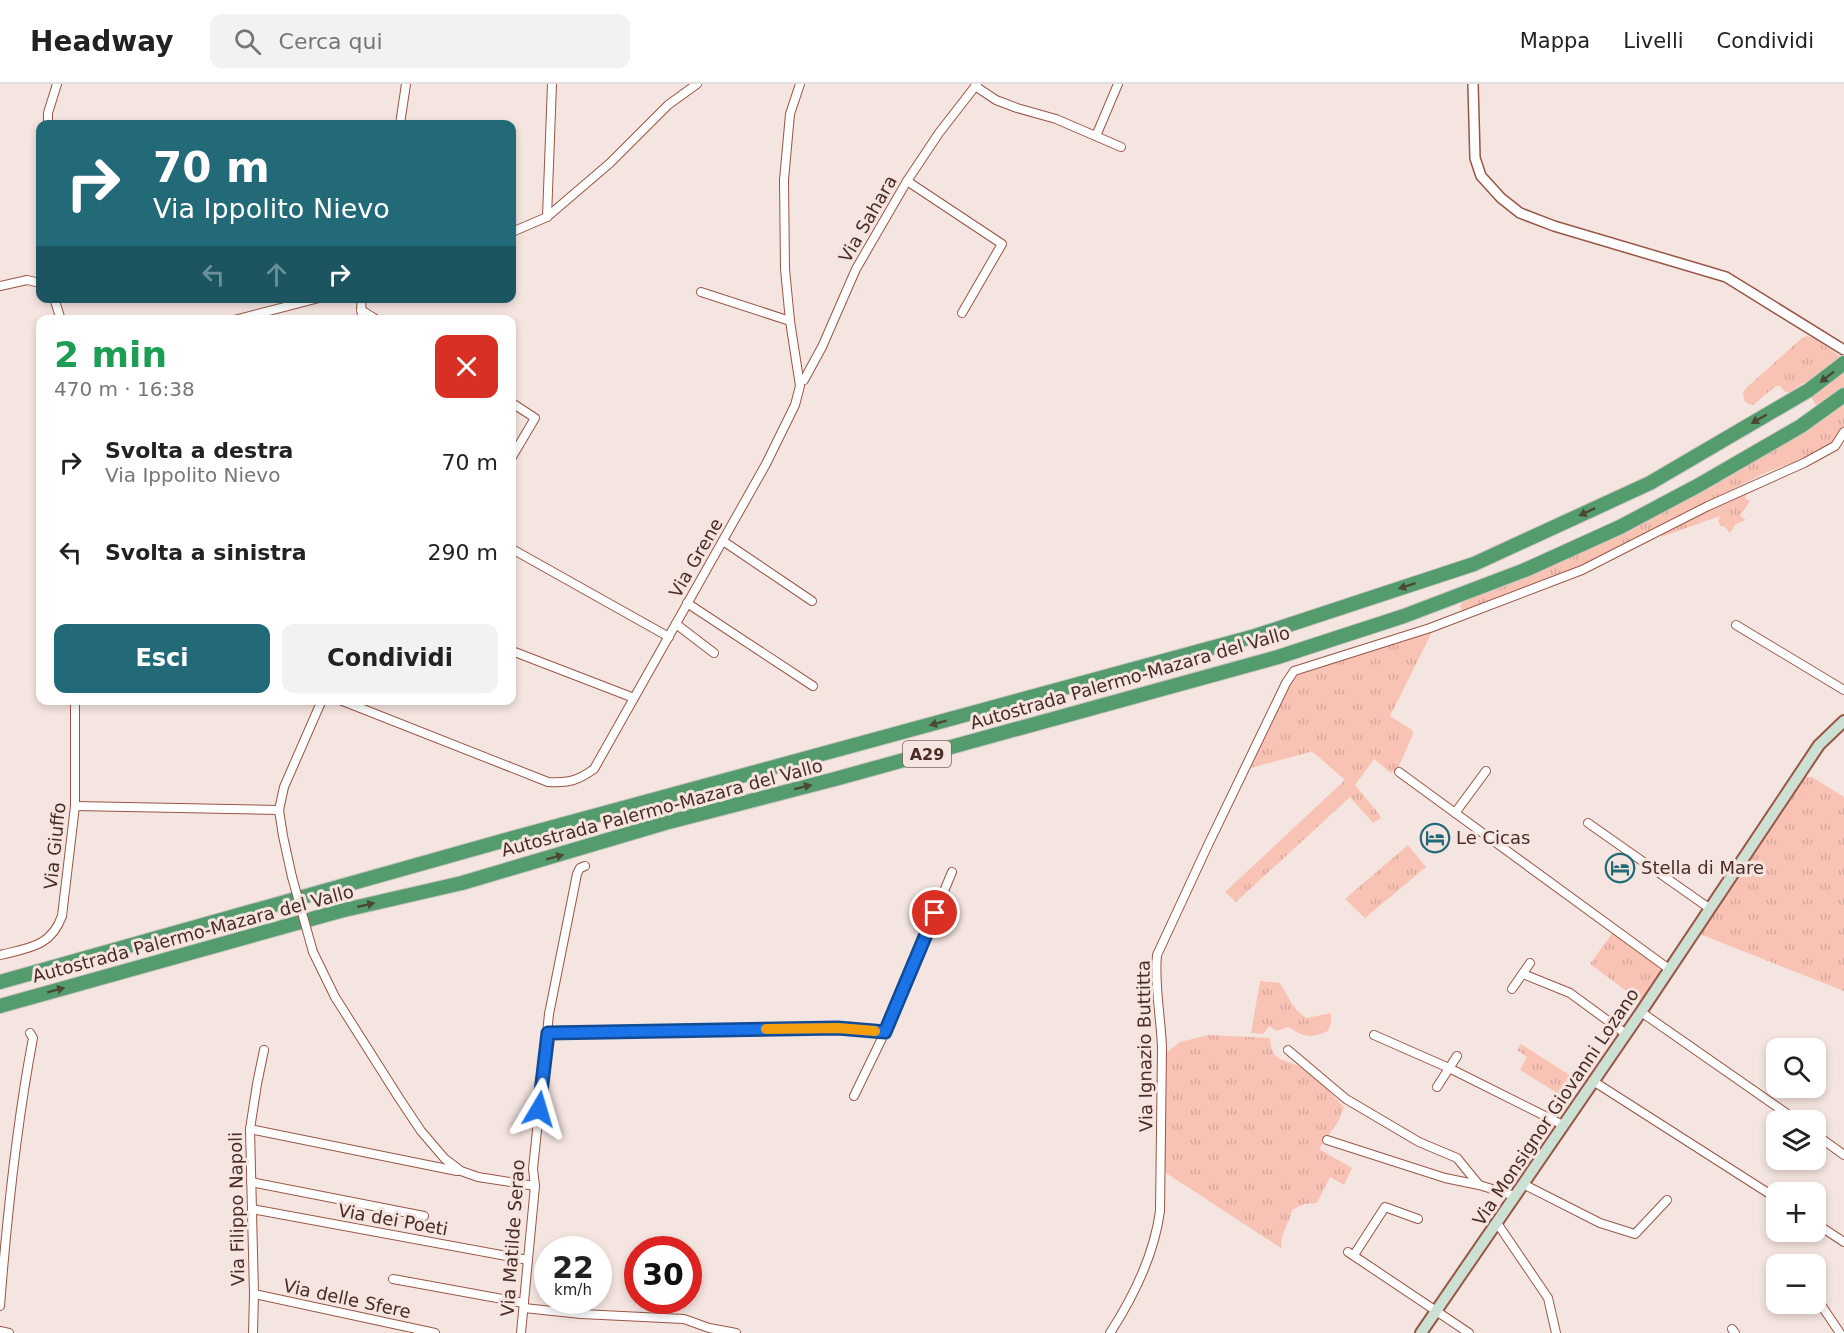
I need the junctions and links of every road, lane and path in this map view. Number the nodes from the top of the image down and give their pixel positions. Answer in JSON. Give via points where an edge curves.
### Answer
{"nodes":[{"id":1,"x":57,"y":84,"type":"edge"},
{"id":2,"x":406,"y":84,"type":"edge"},
{"id":3,"x":552,"y":84,"type":"edge"},
{"id":4,"x":697,"y":84,"type":"edge"},
{"id":5,"x":800,"y":84,"type":"edge"},
{"id":6,"x":1118,"y":84,"type":"edge"},
{"id":7,"x":1473,"y":84,"type":"edge"},
{"id":8,"x":976,"y":85,"type":"edge"},
{"id":9,"x":48,"y":120,"type":"edge"},
{"id":10,"x":401,"y":120,"type":"edge"},
{"id":11,"x":1096,"y":136,"type":"junction"},
{"id":12,"x":1121,"y":147,"type":"dead end"},
{"id":13,"x":907,"y":181,"type":"junction"},
{"id":14,"x":547,"y":218,"type":"junction"},
{"id":15,"x":516,"y":230,"type":"edge"},
{"id":16,"x":36,"y":281,"type":"edge"},
{"id":17,"x":0,"y":286,"type":"edge"},
{"id":18,"x":701,"y":292,"type":"dead end"},
{"id":19,"x":300,"y":303,"type":"edge"},
{"id":20,"x":361,"y":303,"type":"edge"},
{"id":21,"x":362,"y":310,"type":"junction"},
{"id":22,"x":962,"y":312,"type":"dead end"},
{"id":23,"x":253,"y":315,"type":"edge"},
{"id":24,"x":362,"y":315,"type":"edge"},
{"id":25,"x":370,"y":315,"type":"edge"},
{"id":26,"x":790,"y":321,"type":"junction"},
{"id":27,"x":1844,"y":350,"type":"edge"},
{"id":28,"x":1844,"y":363,"type":"edge"},
{"id":29,"x":804,"y":380,"type":"dead end"},
{"id":30,"x":1844,"y":395,"type":"edge"},
{"id":31,"x":516,"y":406,"type":"edge"},
{"id":32,"x":1844,"y":432,"type":"edge"},
{"id":33,"x":516,"y":450,"type":"edge"},
{"id":34,"x":723,"y":541,"type":"junction"},
{"id":35,"x":516,"y":551,"type":"edge"},
{"id":36,"x":812,"y":601,"type":"dead end"},
{"id":37,"x":687,"y":603,"type":"junction"},
{"id":38,"x":676,"y":624,"type":"junction"},
{"id":39,"x":1736,"y":625,"type":"dead end"},
{"id":40,"x":669,"y":637,"type":"junction"},
{"id":41,"x":516,"y":653,"type":"edge"},
{"id":42,"x":714,"y":653,"type":"dead end"},
{"id":43,"x":813,"y":686,"type":"dead end"},
{"id":44,"x":1844,"y":690,"type":"edge"},
{"id":45,"x":634,"y":698,"type":"junction"},
{"id":46,"x":75,"y":705,"type":"edge"},
{"id":47,"x":320,"y":705,"type":"edge"},
{"id":48,"x":353,"y":705,"type":"edge"},
{"id":49,"x":1844,"y":721,"type":"edge"},
{"id":50,"x":1486,"y":771,"type":"dead end"},
{"id":51,"x":1399,"y":772,"type":"dead end"},
{"id":52,"x":75,"y":806,"type":"junction"},
{"id":53,"x":279,"y":810,"type":"junction"},
{"id":54,"x":1455,"y":813,"type":"junction"},
{"id":55,"x":1588,"y":823,"type":"dead end"},
{"id":56,"x":585,"y":866,"type":"dead end"},
{"id":57,"x":952,"y":872,"type":"dead end"},
{"id":58,"x":1712,"y":903,"type":"junction"},
{"id":59,"x":0,"y":955,"type":"edge"},
{"id":60,"x":1530,"y":963,"type":"dead end"},
{"id":61,"x":1669,"y":969,"type":"junction"},
{"id":62,"x":1523,"y":974,"type":"junction"},
{"id":63,"x":0,"y":982,"type":"edge"},
{"id":64,"x":1512,"y":989,"type":"dead end"},
{"id":65,"x":0,"y":1006,"type":"edge"},
{"id":66,"x":1641,"y":1012,"type":"junction"},
{"id":67,"x":885,"y":1032,"type":"junction"},
{"id":68,"x":548,"y":1033,"type":"junction"},
{"id":69,"x":30,"y":1034,"type":"dead end"},
{"id":70,"x":1626,"y":1034,"type":"junction"},
{"id":71,"x":1374,"y":1035,"type":"dead end"},
{"id":72,"x":264,"y":1050,"type":"dead end"},
{"id":73,"x":1288,"y":1050,"type":"dead end"},
{"id":74,"x":1457,"y":1056,"type":"dead end"},
{"id":75,"x":1449,"y":1068,"type":"junction"},
{"id":76,"x":1593,"y":1081,"type":"junction"},
{"id":77,"x":1437,"y":1087,"type":"dead end"},
{"id":78,"x":855,"y":1096,"type":"dead end"},
{"id":79,"x":1782,"y":1110,"type":"edge"},
{"id":80,"x":1563,"y":1125,"type":"junction"},
{"id":81,"x":250,"y":1129,"type":"junction"},
{"id":82,"x":1327,"y":1140,"type":"dead end"},
{"id":83,"x":1826,"y":1142,"type":"edge"},
{"id":84,"x":1844,"y":1155,"type":"edge"},
{"id":85,"x":461,"y":1171,"type":"junction"},
{"id":86,"x":251,"y":1182,"type":"junction"},
{"id":87,"x":1523,"y":1184,"type":"junction"},
{"id":88,"x":1479,"y":1185,"type":"junction"},
{"id":89,"x":535,"y":1186,"type":"junction"},
{"id":90,"x":1766,"y":1192,"type":"edge"},
{"id":91,"x":1515,"y":1196,"type":"junction"},
{"id":92,"x":1667,"y":1200,"type":"dead end"},
{"id":93,"x":252,"y":1209,"type":"junction"},
{"id":94,"x":424,"y":1216,"type":"dead end"},
{"id":95,"x":1418,"y":1219,"type":"dead end"},
{"id":96,"x":1497,"y":1223,"type":"junction"},
{"id":97,"x":1826,"y":1230,"type":"edge"},
{"id":98,"x":1844,"y":1242,"type":"edge"},
{"id":99,"x":528,"y":1260,"type":"junction"},
{"id":100,"x":393,"y":1279,"type":"dead end"},
{"id":101,"x":254,"y":1294,"type":"junction"},
{"id":102,"x":0,"y":1306,"type":"edge"},
{"id":103,"x":524,"y":1306,"type":"junction"},
{"id":104,"x":1436,"y":1311,"type":"junction"},
{"id":105,"x":1826,"y":1312,"type":"edge"},
{"id":106,"x":0,"y":1330,"type":"edge"},
{"id":107,"x":708,"y":1330,"type":"edge"},
{"id":108,"x":724,"y":1332,"type":"edge"},
{"id":109,"x":9,"y":1333,"type":"edge"},
{"id":110,"x":253,"y":1333,"type":"edge"},
{"id":111,"x":435,"y":1333,"type":"edge"},
{"id":112,"x":521,"y":1333,"type":"edge"},
{"id":113,"x":736,"y":1333,"type":"edge"},
{"id":114,"x":1110,"y":1333,"type":"edge"},
{"id":115,"x":1421,"y":1333,"type":"edge"},
{"id":116,"x":1469,"y":1333,"type":"edge"},
{"id":117,"x":1556,"y":1333,"type":"edge"},
{"id":118,"x":1840,"y":1333,"type":"edge"}],
"edges":[{"from":1,"to":9,"type":"street"},
{"from":2,"to":10,"type":"street"},
{"from":3,"to":14,"type":"street"},
{"from":4,"to":14,"type":"street","via":[[668,105],[610,164]]},
{"from":5,"to":26,"type":"street","name":"Via Grene","via":[[790,114],[784,180]]},
{"from":6,"to":11,"type":"street"},
{"from":7,"to":27,"type":"street","via":[[1475,158],[1481,176],[1520,213],[1726,277]]},
{"from":8,"to":11,"type":"street","via":[[996,100]]},
{"from":8,"to":13,"type":"street","name":"Via Sahara"},
{"from":11,"to":12,"type":"street"},
{"from":13,"to":22,"type":"street","via":[[1002,244]]},
{"from":13,"to":29,"type":"street","name":"Via Sahara","via":[[856,269]]},
{"from":14,"to":15,"type":"street"},
{"from":16,"to":17,"type":"street"},
{"from":18,"to":26,"type":"street"},
{"from":19,"to":23,"type":"street"},
{"from":20,"to":21,"type":"street"},
{"from":21,"to":24,"type":"street"},
{"from":21,"to":25,"type":"street"},
{"from":26,"to":34,"type":"street","name":"Via Grene","via":[[800,386],[795,405]]},
{"from":28,"to":63,"type":"highway","name":"Autostrada Palermo-Mazara del Vallo","number":"A29","one_way":true,"via":[[1809,390],[1650,483],[1474,564],[1255,636]]},
{"from":65,"to":30,"type":"highway","name":"Autostrada Palermo-Mazara del Vallo","number":"A29","one_way":true,"via":[[340,911],[462,883],[665,823],[1278,657],[1373,626],[1525,570],[1620,527],[1710,480],[1801,426]]},
{"from":31,"to":33,"type":"street","via":[[535,418]]},
{"from":32,"to":114,"type":"street","name":"Via Ignazio Buttitta","via":[[1835,446],[1582,570],[1430,628],[1294,671],[1157,955],[1162,1048],[1160,1211],[1147,1263]]},
{"from":34,"to":36,"type":"street"},
{"from":34,"to":37,"type":"street","name":"Via Grene"},
{"from":35,"to":40,"type":"street"},
{"from":37,"to":38,"type":"street","name":"Via Grene"},
{"from":37,"to":43,"type":"street"},
{"from":38,"to":40,"type":"street","name":"Via Grene"},
{"from":38,"to":42,"type":"street"},
{"from":39,"to":44,"type":"street"},
{"from":40,"to":45,"type":"street","name":"Via Grene"},
{"from":41,"to":45,"type":"street"},
{"from":45,"to":48,"type":"street","name":"Via Grene","via":[[594,769],[566,783],[548,782]]},
{"from":46,"to":52,"type":"street","name":"Via Giuffo"},
{"from":47,"to":53,"type":"street","via":[[284,787]]},
{"from":49,"to":58,"type":"main road","name":"Via Monsignor Giovanni Lozano","via":[[1820,745]]},
{"from":50,"to":54,"type":"street"},
{"from":51,"to":54,"type":"street"},
{"from":52,"to":53,"type":"street"},
{"from":52,"to":59,"type":"street","name":"Via Giuffo","via":[[58,929],[33,947]]},
{"from":53,"to":85,"type":"street","bridge":true,"via":[[292,877],[314,952],[335,997],[421,1131],[444,1160]]},
{"from":54,"to":61,"type":"street"},
{"from":55,"to":58,"type":"street"},
{"from":56,"to":68,"type":"street","name":"Via Matilde Serao","via":[[577,874]]},
{"from":57,"to":67,"type":"street"},
{"from":58,"to":61,"type":"main road","name":"Via Monsignor Giovanni Lozano"},
{"from":60,"to":62,"type":"street"},
{"from":61,"to":66,"type":"main road","name":"Via Monsignor Giovanni Lozano"},
{"from":62,"to":64,"type":"street"},
{"from":62,"to":70,"type":"street","via":[[1570,993]]},
{"from":66,"to":70,"type":"main road","name":"Via Monsignor Giovanni Lozano"},
{"from":66,"to":79,"type":"street"},
{"from":67,"to":68,"type":"street","via":[[838,1028]]},
{"from":67,"to":78,"type":"street"},
{"from":68,"to":89,"type":"street","name":"Via Matilde Serao","via":[[533,1169]]},
{"from":69,"to":102,"type":"street","via":[[33,1038],[12,1175]]},
{"from":70,"to":76,"type":"main road","name":"Via Monsignor Giovanni Lozano"},
{"from":71,"to":75,"type":"street"},
{"from":72,"to":81,"type":"street","name":"Via Filippo Napoli"},
{"from":73,"to":88,"type":"street","via":[[1346,1099],[1419,1142],[1457,1158]]},
{"from":74,"to":75,"type":"street"},
{"from":75,"to":77,"type":"street"},
{"from":75,"to":80,"type":"street"},
{"from":76,"to":80,"type":"main road","name":"Via Monsignor Giovanni Lozano"},
{"from":76,"to":90,"type":"street"},
{"from":80,"to":87,"type":"main road","name":"Via Monsignor Giovanni Lozano"},
{"from":81,"to":85,"type":"street"},
{"from":81,"to":86,"type":"street","name":"Via Filippo Napoli"},
{"from":82,"to":88,"type":"street"},
{"from":83,"to":84,"type":"street"},
{"from":85,"to":89,"type":"street"},
{"from":86,"to":93,"type":"street","name":"Via Filippo Napoli"},
{"from":86,"to":94,"type":"street"},
{"from":87,"to":91,"type":"main road","name":"Via Monsignor Giovanni Lozano"},
{"from":87,"to":92,"type":"street","via":[[1600,1223],[1635,1234]]},
{"from":88,"to":91,"type":"street"},
{"from":89,"to":99,"type":"street","name":"Via Matilde Serao"},
{"from":91,"to":96,"type":"main road","name":"Via Monsignor Giovanni Lozano"},
{"from":93,"to":99,"type":"street","name":"Via dei Poeti"},
{"from":93,"to":101,"type":"street","name":"Via Filippo Napoli"},
{"from":95,"to":104,"type":"street","via":[[1385,1207],[1351,1253]]},
{"from":96,"to":104,"type":"main road","name":"Via Monsignor Giovanni Lozano"},
{"from":96,"to":117,"type":"street","via":[[1548,1298]]},
{"from":97,"to":98,"type":"street"},
{"from":99,"to":103,"type":"street","name":"Via Matilde Serao"},
{"from":100,"to":103,"type":"street"},
{"from":101,"to":110,"type":"street","name":"Via Filippo Napoli"},
{"from":101,"to":111,"type":"street","name":"Via delle Sfere"},
{"from":103,"to":107,"type":"street","via":[[581,1314],[684,1319]]},
{"from":103,"to":112,"type":"street","name":"Via Matilde Serao"},
{"from":104,"to":115,"type":"main road","name":"Via Monsignor Giovanni Lozano"},
{"from":104,"to":116,"type":"street"},
{"from":105,"to":118,"type":"street"},
{"from":106,"to":109,"type":"street"},
{"from":107,"to":108,"type":"street"},
{"from":108,"to":113,"type":"street"}]}
